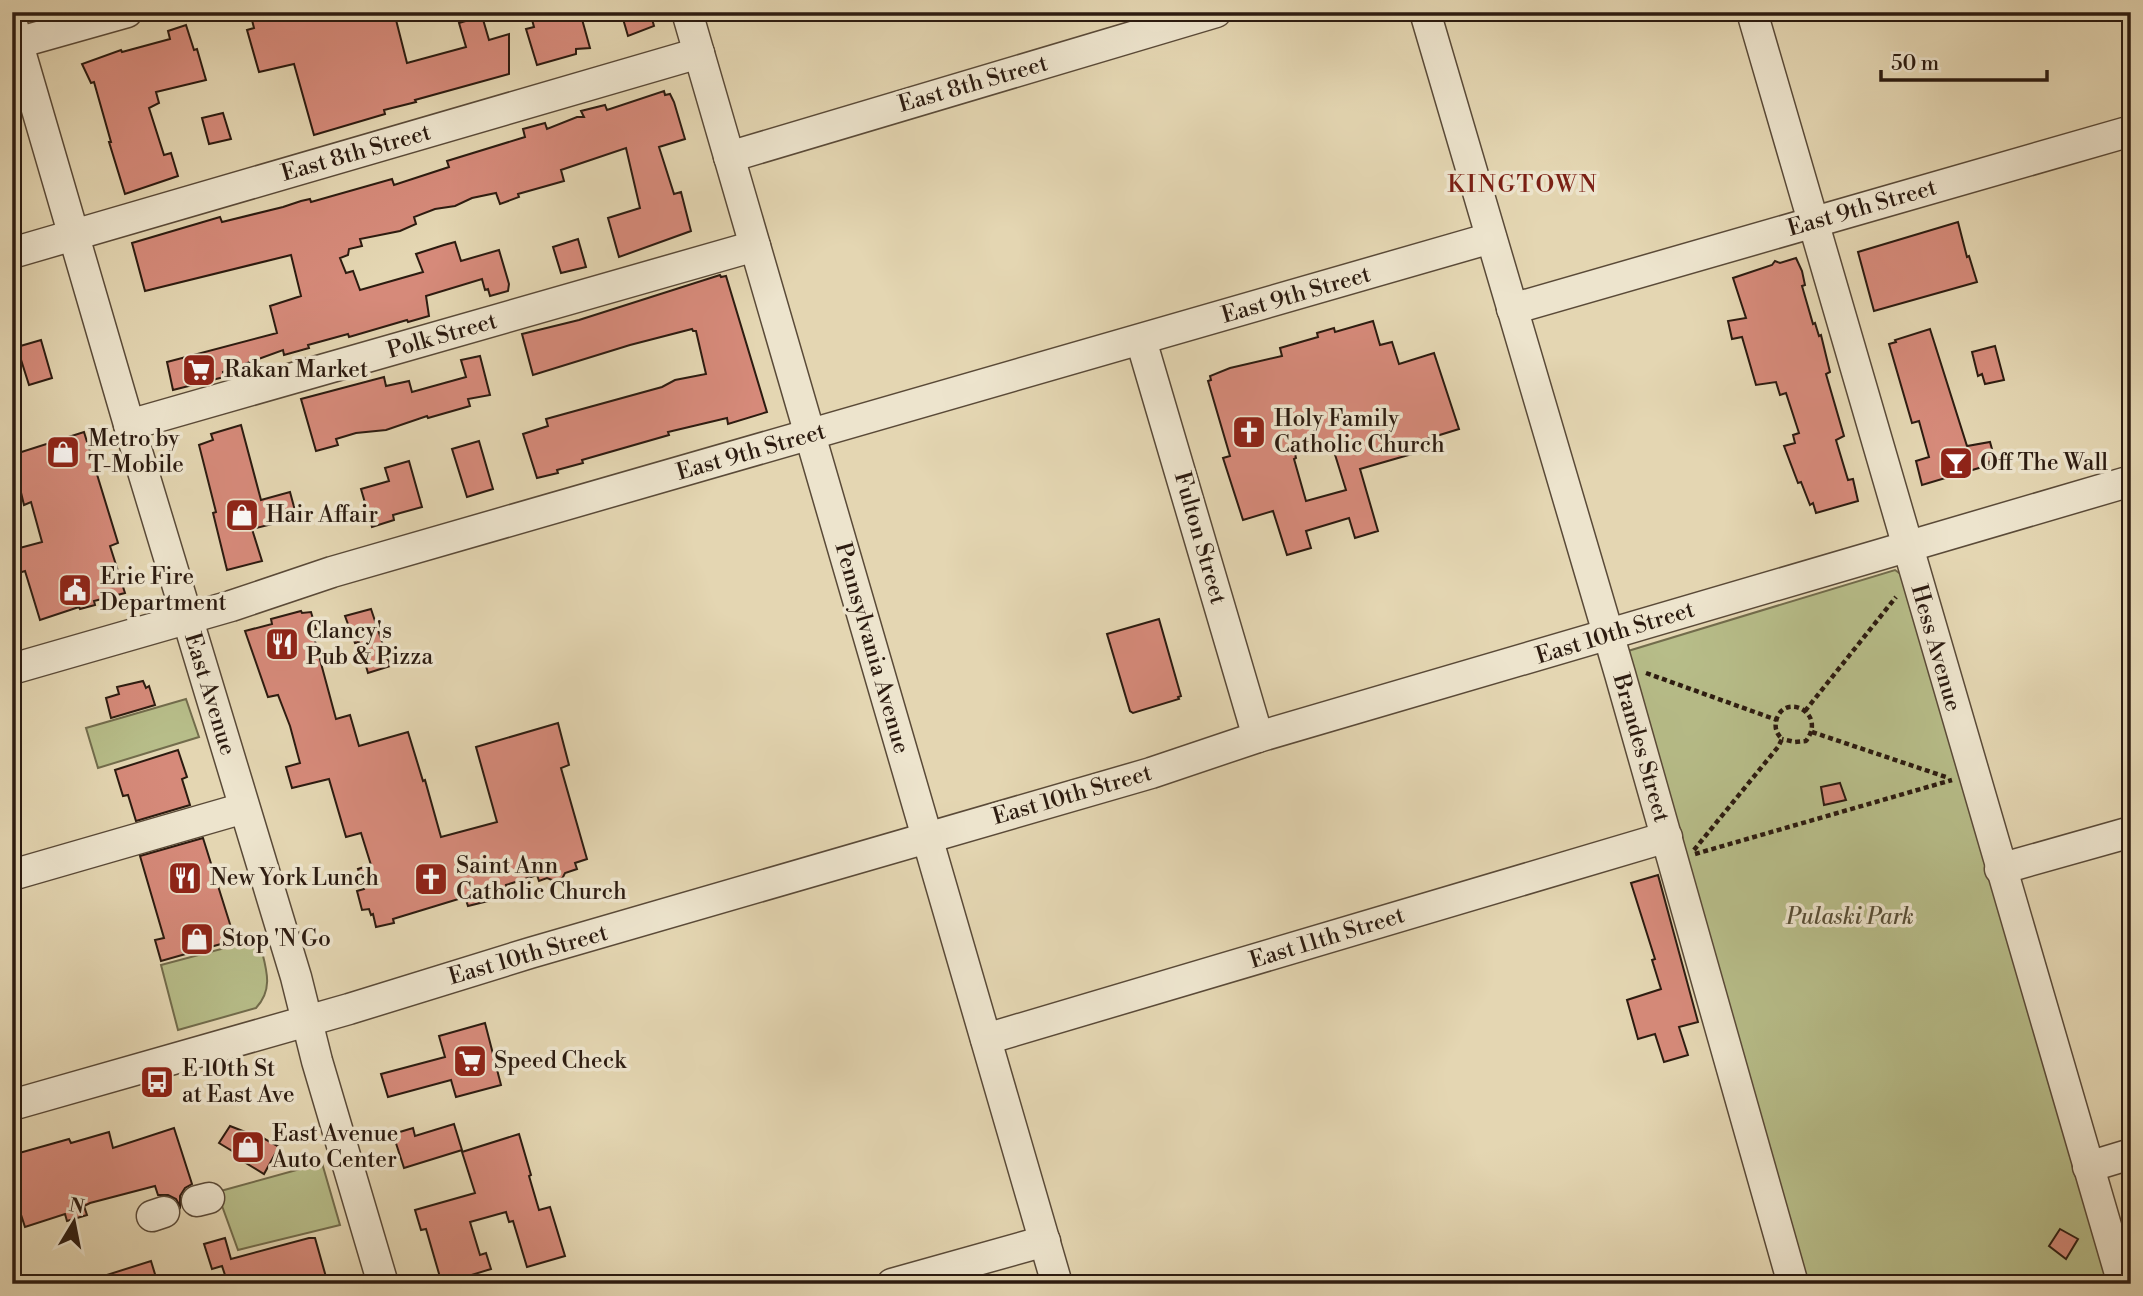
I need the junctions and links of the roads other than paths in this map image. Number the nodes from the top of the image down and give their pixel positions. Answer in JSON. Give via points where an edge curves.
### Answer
{"nodes":[{"id":1,"x":127,"y":12,"type":"edge"},
{"id":2,"x":687,"y":12,"type":"edge"},
{"id":3,"x":1216,"y":12,"type":"edge"},
{"id":4,"x":1752,"y":12,"type":"edge"},
{"id":5,"x":1434,"y":14,"type":"edge"},
{"id":6,"x":15,"y":34,"type":"edge"},
{"id":7,"x":699,"y":53,"type":"junction"},
{"id":8,"x":2131,"y":131,"type":"edge"},
{"id":9,"x":729,"y":157,"type":"junction"},
{"id":10,"x":1813,"y":223,"type":"junction"},
{"id":11,"x":74,"y":235,"type":"junction"},
{"id":12,"x":1491,"y":238,"type":"junction"},
{"id":13,"x":755,"y":246,"type":"junction"},
{"id":14,"x":12,"y":253,"type":"edge"},
{"id":15,"x":1513,"y":309,"type":"junction"},
{"id":16,"x":1141,"y":340,"type":"junction"},
{"id":17,"x":129,"y":425,"type":"junction"},
{"id":18,"x":810,"y":435,"type":"junction"},
{"id":19,"x":2131,"y":481,"type":"edge"},
{"id":20,"x":1906,"y":545,"type":"junction"},
{"id":21,"x":187,"y":619,"type":"junction"},
{"id":22,"x":1609,"y":635,"type":"junction"},
{"id":23,"x":12,"y":669,"type":"edge"},
{"id":24,"x":1258,"y":737,"type":"junction"},
{"id":25,"x":244,"y":808,"type":"junction"},
{"id":26,"x":2131,"y":832,"type":"edge"},
{"id":27,"x":1667,"y":837,"type":"junction"},
{"id":28,"x":928,"y":838,"type":"junction"},
{"id":29,"x":2000,"y":869,"type":"junction"},
{"id":30,"x":12,"y":876,"type":"edge"},
{"id":31,"x":306,"y":1021,"type":"junction"},
{"id":32,"x":986,"y":1039,"type":"junction"},
{"id":33,"x":12,"y":1105,"type":"edge"},
{"id":34,"x":2131,"y":1154,"type":"edge"},
{"id":35,"x":2088,"y":1167,"type":"junction"},
{"id":36,"x":1045,"y":1241,"type":"junction"},
{"id":37,"x":383,"y":1284,"type":"edge"},
{"id":38,"x":892,"y":1284,"type":"edge"},
{"id":39,"x":1057,"y":1284,"type":"edge"},
{"id":40,"x":1793,"y":1284,"type":"edge"},
{"id":41,"x":2123,"y":1284,"type":"edge"}],
"edges":[{"from":1,"to":6,"type":"street"},
{"from":2,"to":7,"type":"street","name":"Pennsylvania Avenue"},
{"from":3,"to":9,"type":"street","name":"East 8th Street"},
{"from":4,"to":10,"type":"street","name":"Hess Avenue"},
{"from":5,"to":12,"type":"street","name":"Brandes Street"},
{"from":6,"to":11,"type":"street","name":"East Avenue"},
{"from":7,"to":9,"type":"street","name":"Pennsylvania Avenue"},
{"from":7,"to":11,"type":"street","name":"East 8th Street"},
{"from":8,"to":10,"type":"street","name":"East 9th Street"},
{"from":9,"to":13,"type":"street","name":"Pennsylvania Avenue"},
{"from":10,"to":15,"type":"street","name":"East 9th Street"},
{"from":10,"to":20,"type":"street","name":"Hess Avenue"},
{"from":11,"to":14,"type":"street","name":"East 8th Street"},
{"from":11,"to":17,"type":"street","name":"East Avenue"},
{"from":12,"to":15,"type":"street","name":"Brandes Street"},
{"from":12,"to":16,"type":"street","name":"East 9th Street"},
{"from":13,"to":17,"type":"street","name":"Polk Street"},
{"from":13,"to":18,"type":"street","name":"Pennsylvania Avenue"},
{"from":15,"to":22,"type":"street","name":"Brandes Street"},
{"from":16,"to":18,"type":"street","name":"East 9th Street"},
{"from":16,"to":24,"type":"street","name":"Fulton Street"},
{"from":17,"to":21,"type":"street","name":"East Avenue"},
{"from":18,"to":21,"type":"street","name":"East 9th Street","via":[[332,572]]},
{"from":18,"to":28,"type":"street","name":"Pennsylvania Avenue"},
{"from":19,"to":20,"type":"street","name":"East 10th Street"},
{"from":20,"to":22,"type":"street","name":"East 10th Street"},
{"from":20,"to":29,"type":"street","name":"Hess Avenue"},
{"from":21,"to":23,"type":"street","name":"East 9th Street"},
{"from":21,"to":25,"type":"street","name":"East Avenue"},
{"from":22,"to":24,"type":"street","name":"East 10th Street"},
{"from":22,"to":27,"type":"street","name":"Brandes Street"},
{"from":24,"to":28,"type":"street","name":"East 10th Street"},
{"from":25,"to":30,"type":"street"},
{"from":25,"to":31,"type":"street","name":"East Avenue"},
{"from":26,"to":29,"type":"street"},
{"from":27,"to":32,"type":"street","name":"East 11th Street"},
{"from":27,"to":40,"type":"street","name":"Brandes Street"},
{"from":28,"to":31,"type":"street","name":"East 10th Street"},
{"from":28,"to":32,"type":"street","name":"Pennsylvania Avenue"},
{"from":29,"to":35,"type":"street","name":"Hess Avenue"},
{"from":31,"to":33,"type":"street","name":"East 10th Street"},
{"from":31,"to":37,"type":"street","name":"East Avenue"},
{"from":32,"to":36,"type":"street","name":"Pennsylvania Avenue"},
{"from":34,"to":35,"type":"street"},
{"from":35,"to":41,"type":"street","name":"Hess Avenue"},
{"from":36,"to":38,"type":"street"},
{"from":36,"to":39,"type":"street","name":"Pennsylvania Avenue"}]}
